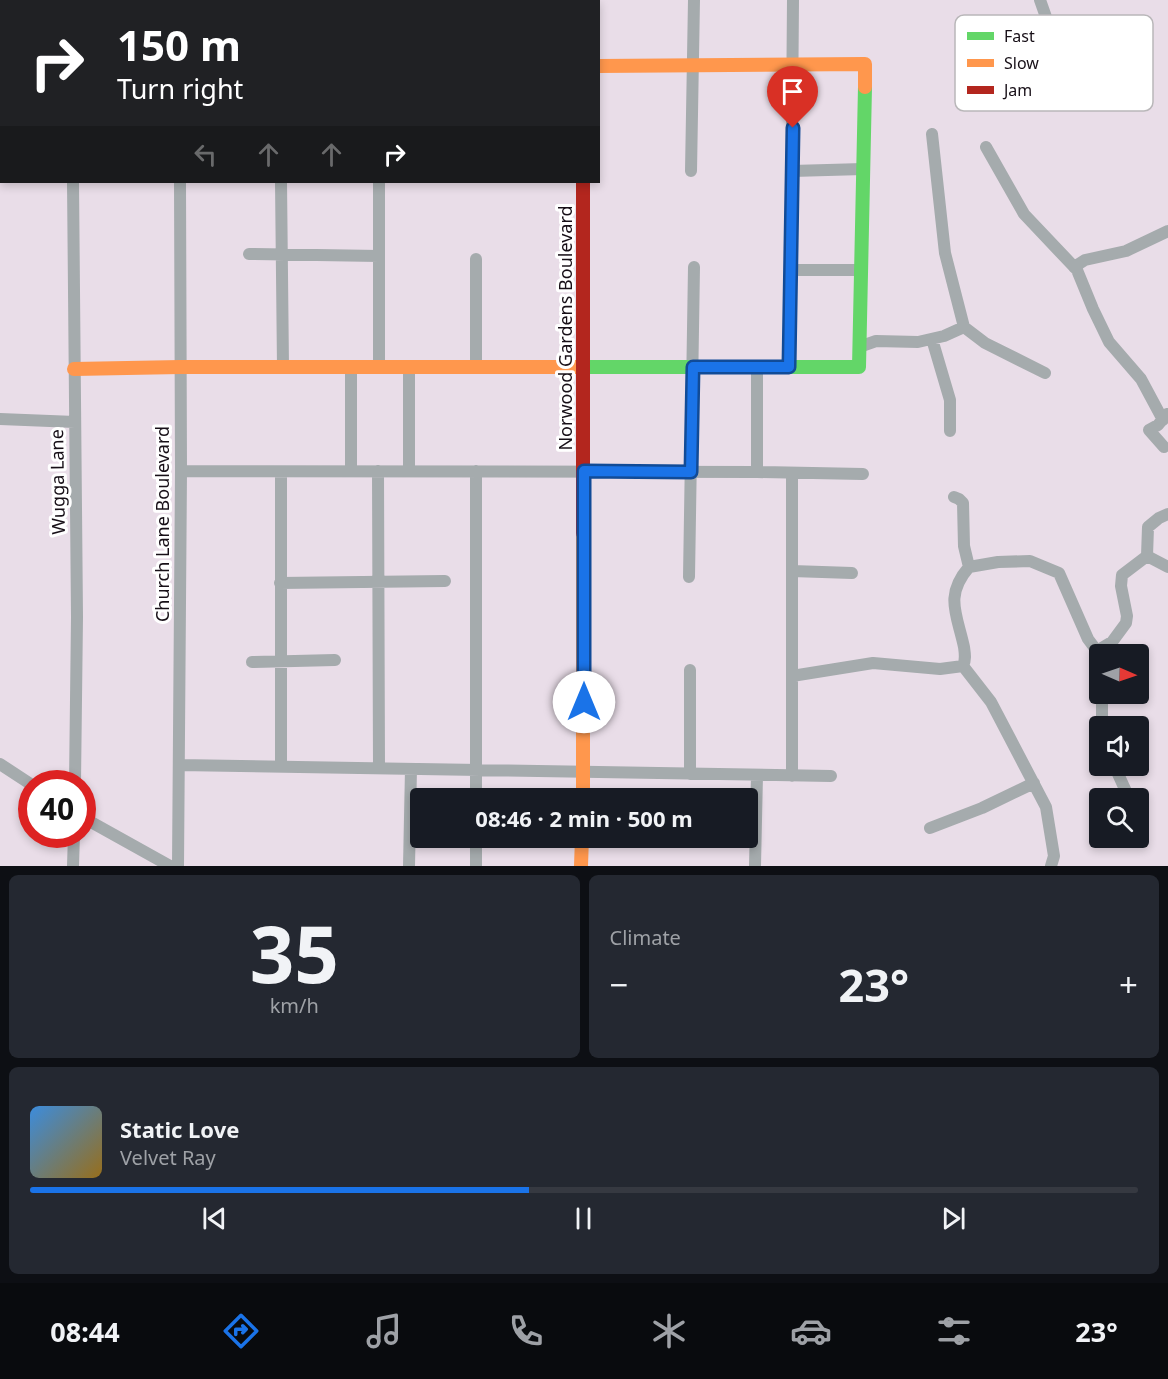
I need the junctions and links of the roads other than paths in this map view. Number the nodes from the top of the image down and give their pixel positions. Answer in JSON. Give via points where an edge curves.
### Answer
{"nodes":[{"id":1,"x":694,"y":0,"type":"edge"},
{"id":2,"x":793,"y":0,"type":"edge"},
{"id":3,"x":1040,"y":0,"type":"edge"},
{"id":4,"x":1045,"y":15,"type":"edge"},
{"id":5,"x":793,"y":64,"type":"junction"},
{"id":6,"x":692,"y":65,"type":"junction"},
{"id":7,"x":600,"y":66,"type":"edge"},
{"id":8,"x":932,"y":134,"type":"dead end"},
{"id":9,"x":986,"y":147,"type":"dead end"},
{"id":10,"x":863,"y":169,"type":"junction"},
{"id":11,"x":691,"y":171,"type":"dead end"},
{"id":12,"x":792,"y":171,"type":"junction"},
{"id":13,"x":73,"y":183,"type":"edge"},
{"id":14,"x":180,"y":183,"type":"edge"},
{"id":15,"x":281,"y":183,"type":"edge"},
{"id":16,"x":379,"y":183,"type":"edge"},
{"id":17,"x":583,"y":183,"type":"edge"},
{"id":18,"x":1168,"y":231,"type":"edge"},
{"id":19,"x":249,"y":254,"type":"dead end"},
{"id":20,"x":282,"y":255,"type":"junction"},
{"id":21,"x":379,"y":256,"type":"junction"},
{"id":22,"x":476,"y":259,"type":"dead end"},
{"id":23,"x":694,"y":267,"type":"dead end"},
{"id":24,"x":1074,"y":267,"type":"junction"},
{"id":25,"x":791,"y":270,"type":"junction"},
{"id":26,"x":861,"y":270,"type":"junction"},
{"id":27,"x":964,"y":327,"type":"junction"},
{"id":28,"x":932,"y":339,"type":"junction"},
{"id":29,"x":859,"y":346,"type":"junction"},
{"id":30,"x":180,"y":367,"type":"junction"},
{"id":31,"x":283,"y":367,"type":"junction"},
{"id":32,"x":351,"y":367,"type":"junction"},
{"id":33,"x":379,"y":367,"type":"junction"},
{"id":34,"x":409,"y":367,"type":"junction"},
{"id":35,"x":476,"y":367,"type":"junction"},
{"id":36,"x":583,"y":367,"type":"junction"},
{"id":37,"x":693,"y":367,"type":"junction"},
{"id":38,"x":757,"y":367,"type":"junction"},
{"id":39,"x":789,"y":367,"type":"junction"},
{"id":40,"x":74,"y":369,"type":"junction"},
{"id":41,"x":1046,"y":373,"type":"dead end"},
{"id":42,"x":1165,"y":417,"type":"edge"},
{"id":43,"x":0,"y":419,"type":"edge"},
{"id":44,"x":75,"y":422,"type":"junction"},
{"id":45,"x":950,"y":431,"type":"dead end"},
{"id":46,"x":1164,"y":447,"type":"dead end"},
{"id":47,"x":181,"y":471,"type":"junction"},
{"id":48,"x":351,"y":471,"type":"junction"},
{"id":49,"x":378,"y":471,"type":"junction"},
{"id":50,"x":409,"y":471,"type":"junction"},
{"id":51,"x":476,"y":471,"type":"junction"},
{"id":52,"x":584,"y":471,"type":"junction"},
{"id":53,"x":691,"y":472,"type":"junction"},
{"id":54,"x":757,"y":472,"type":"junction"},
{"id":55,"x":792,"y":472,"type":"junction"},
{"id":56,"x":281,"y":473,"type":"junction"},
{"id":57,"x":863,"y":474,"type":"dead end"},
{"id":58,"x":954,"y":497,"type":"dead end"},
{"id":59,"x":1168,"y":514,"type":"edge"},
{"id":60,"x":1147,"y":556,"type":"junction"},
{"id":61,"x":969,"y":567,"type":"junction"},
{"id":62,"x":1168,"y":567,"type":"edge"},
{"id":63,"x":792,"y":571,"type":"junction"},
{"id":64,"x":852,"y":573,"type":"dead end"},
{"id":65,"x":689,"y":577,"type":"dead end"},
{"id":66,"x":378,"y":581,"type":"junction"},
{"id":67,"x":445,"y":581,"type":"dead end"},
{"id":68,"x":280,"y":583,"type":"junction"},
{"id":69,"x":1091,"y":644,"type":"edge"},
{"id":70,"x":1110,"y":644,"type":"edge"},
{"id":71,"x":281,"y":660,"type":"junction"},
{"id":72,"x":335,"y":660,"type":"dead end"},
{"id":73,"x":252,"y":662,"type":"dead end"},
{"id":74,"x":963,"y":666,"type":"junction"},
{"id":75,"x":690,"y":670,"type":"dead end"},
{"id":76,"x":792,"y":676,"type":"junction"},
{"id":77,"x":0,"y":764,"type":"edge"},
{"id":78,"x":179,"y":765,"type":"junction"},
{"id":79,"x":281,"y":766,"type":"junction"},
{"id":80,"x":378,"y":768,"type":"junction"},
{"id":81,"x":411,"y":769,"type":"junction"},
{"id":82,"x":75,"y":770,"type":"edge"},
{"id":83,"x":476,"y":770,"type":"junction"},
{"id":84,"x":584,"y":772,"type":"junction"},
{"id":85,"x":690,"y":774,"type":"junction"},
{"id":86,"x":758,"y":775,"type":"junction"},
{"id":87,"x":18,"y":776,"type":"edge"},
{"id":88,"x":792,"y":776,"type":"junction"},
{"id":89,"x":831,"y":776,"type":"dead end"},
{"id":90,"x":1034,"y":783,"type":"junction"},
{"id":91,"x":476,"y":788,"type":"edge"},
{"id":92,"x":583,"y":788,"type":"edge"},
{"id":93,"x":96,"y":824,"type":"edge"},
{"id":94,"x":930,"y":828,"type":"dead end"},
{"id":95,"x":74,"y":848,"type":"edge"},
{"id":96,"x":476,"y":848,"type":"edge"},
{"id":97,"x":582,"y":848,"type":"edge"},
{"id":98,"x":73,"y":866,"type":"edge"},
{"id":99,"x":170,"y":866,"type":"edge"},
{"id":100,"x":178,"y":866,"type":"edge"},
{"id":101,"x":409,"y":866,"type":"edge"},
{"id":102,"x":476,"y":866,"type":"edge"},
{"id":103,"x":581,"y":866,"type":"edge"},
{"id":104,"x":755,"y":866,"type":"edge"},
{"id":105,"x":1051,"y":866,"type":"edge"}],
"edges":[{"from":1,"to":6,"type":"street"},
{"from":2,"to":5,"type":"street"},
{"from":3,"to":4,"type":"street"},
{"from":5,"to":6,"type":"street"},
{"from":5,"to":10,"type":"street","via":[[865,64]]},
{"from":5,"to":12,"type":"street"},
{"from":6,"to":7,"type":"street"},
{"from":6,"to":11,"type":"street"},
{"from":8,"to":27,"type":"street","via":[[945,253]]},
{"from":9,"to":24,"type":"street","via":[[1024,214]]},
{"from":10,"to":12,"type":"street"},
{"from":10,"to":26,"type":"street"},
{"from":12,"to":25,"type":"street"},
{"from":13,"to":40,"type":"street","name":"Wugga Lane"},
{"from":14,"to":30,"type":"street","name":"Church Lane Boulevard"},
{"from":15,"to":20,"type":"street"},
{"from":16,"to":21,"type":"street"},
{"from":17,"to":36,"type":"street","name":"Norwood Gardens Boulevard"},
{"from":18,"to":24,"type":"street","via":[[1126,251],[1085,260]]},
{"from":19,"to":20,"type":"street"},
{"from":20,"to":21,"type":"street"},
{"from":20,"to":31,"type":"street"},
{"from":21,"to":33,"type":"street"},
{"from":22,"to":35,"type":"street"},
{"from":23,"to":37,"type":"street"},
{"from":24,"to":42,"type":"street","via":[[1109,342],[1141,379]]},
{"from":25,"to":26,"type":"street"},
{"from":25,"to":39,"type":"street"},
{"from":26,"to":29,"type":"street"},
{"from":27,"to":28,"type":"street"},
{"from":27,"to":41,"type":"street","via":[[985,343]]},
{"from":28,"to":29,"type":"street","via":[[876,341]]},
{"from":28,"to":45,"type":"street","via":[[950,400]]},
{"from":29,"to":39,"type":"street","via":[[859,367]]},
{"from":30,"to":31,"type":"street"},
{"from":30,"to":40,"type":"street"},
{"from":30,"to":47,"type":"street","name":"Church Lane Boulevard"},
{"from":31,"to":32,"type":"street"},
{"from":32,"to":33,"type":"street"},
{"from":32,"to":48,"type":"street"},
{"from":33,"to":34,"type":"street"},
{"from":34,"to":35,"type":"street"},
{"from":34,"to":50,"type":"street"},
{"from":35,"to":36,"type":"street"},
{"from":36,"to":37,"type":"street"},
{"from":36,"to":52,"type":"street","name":"Norwood Gardens Boulevard"},
{"from":37,"to":38,"type":"street"},
{"from":37,"to":53,"type":"street"},
{"from":38,"to":39,"type":"street"},
{"from":38,"to":54,"type":"street"},
{"from":40,"to":44,"type":"street","name":"Wugga Lane"},
{"from":42,"to":46,"type":"street","via":[[1149,430]]},
{"from":43,"to":44,"type":"street"},
{"from":44,"to":82,"type":"street","name":"Wugga Lane"},
{"from":47,"to":56,"type":"street"},
{"from":47,"to":78,"type":"street","name":"Church Lane Boulevard"},
{"from":48,"to":49,"type":"street"},
{"from":48,"to":56,"type":"street"},
{"from":49,"to":50,"type":"street"},
{"from":49,"to":66,"type":"street"},
{"from":50,"to":51,"type":"street"},
{"from":51,"to":52,"type":"street"},
{"from":51,"to":83,"type":"street"},
{"from":52,"to":53,"type":"street"},
{"from":52,"to":84,"type":"street","name":"Norwood Gardens Boulevard"},
{"from":53,"to":54,"type":"street"},
{"from":53,"to":65,"type":"street"},
{"from":54,"to":55,"type":"street"},
{"from":55,"to":57,"type":"street"},
{"from":55,"to":63,"type":"street"},
{"from":56,"to":68,"type":"street"},
{"from":58,"to":61,"type":"street","via":[[963,503],[964,546]]},
{"from":59,"to":60,"type":"street","via":[[1148,527]]},
{"from":60,"to":62,"type":"street"},
{"from":60,"to":70,"type":"street","via":[[1122,575],[1126,623]]},
{"from":61,"to":69,"type":"street","via":[[1030,561],[1059,573]]},
{"from":61,"to":74,"type":"street","via":[[957,580],[953,601],[965,651]]},
{"from":63,"to":64,"type":"street"},
{"from":63,"to":76,"type":"street"},
{"from":66,"to":67,"type":"street"},
{"from":66,"to":68,"type":"street"},
{"from":66,"to":80,"type":"street"},
{"from":68,"to":71,"type":"street"},
{"from":71,"to":72,"type":"street"},
{"from":71,"to":73,"type":"street"},
{"from":71,"to":79,"type":"street"},
{"from":74,"to":76,"type":"street","via":[[940,669],[873,663]]},
{"from":74,"to":90,"type":"street","via":[[992,702]]},
{"from":75,"to":85,"type":"street"},
{"from":76,"to":88,"type":"street"},
{"from":77,"to":87,"type":"street"},
{"from":78,"to":79,"type":"street"},
{"from":78,"to":100,"type":"street","name":"Church Lane Boulevard"},
{"from":79,"to":80,"type":"street"},
{"from":80,"to":81,"type":"street"},
{"from":81,"to":83,"type":"street"},
{"from":81,"to":101,"type":"street"},
{"from":83,"to":84,"type":"street"},
{"from":83,"to":91,"type":"street"},
{"from":84,"to":85,"type":"street"},
{"from":84,"to":92,"type":"street","name":"Norwood Gardens Boulevard"},
{"from":85,"to":86,"type":"street"},
{"from":86,"to":88,"type":"street"},
{"from":86,"to":104,"type":"street"},
{"from":88,"to":89,"type":"street"},
{"from":90,"to":94,"type":"street"},
{"from":90,"to":105,"type":"street","via":[[1050,826],[1054,856]]},
{"from":93,"to":99,"type":"street"},
{"from":95,"to":98,"type":"street"},
{"from":96,"to":102,"type":"street"},
{"from":97,"to":103,"type":"street"}]}
